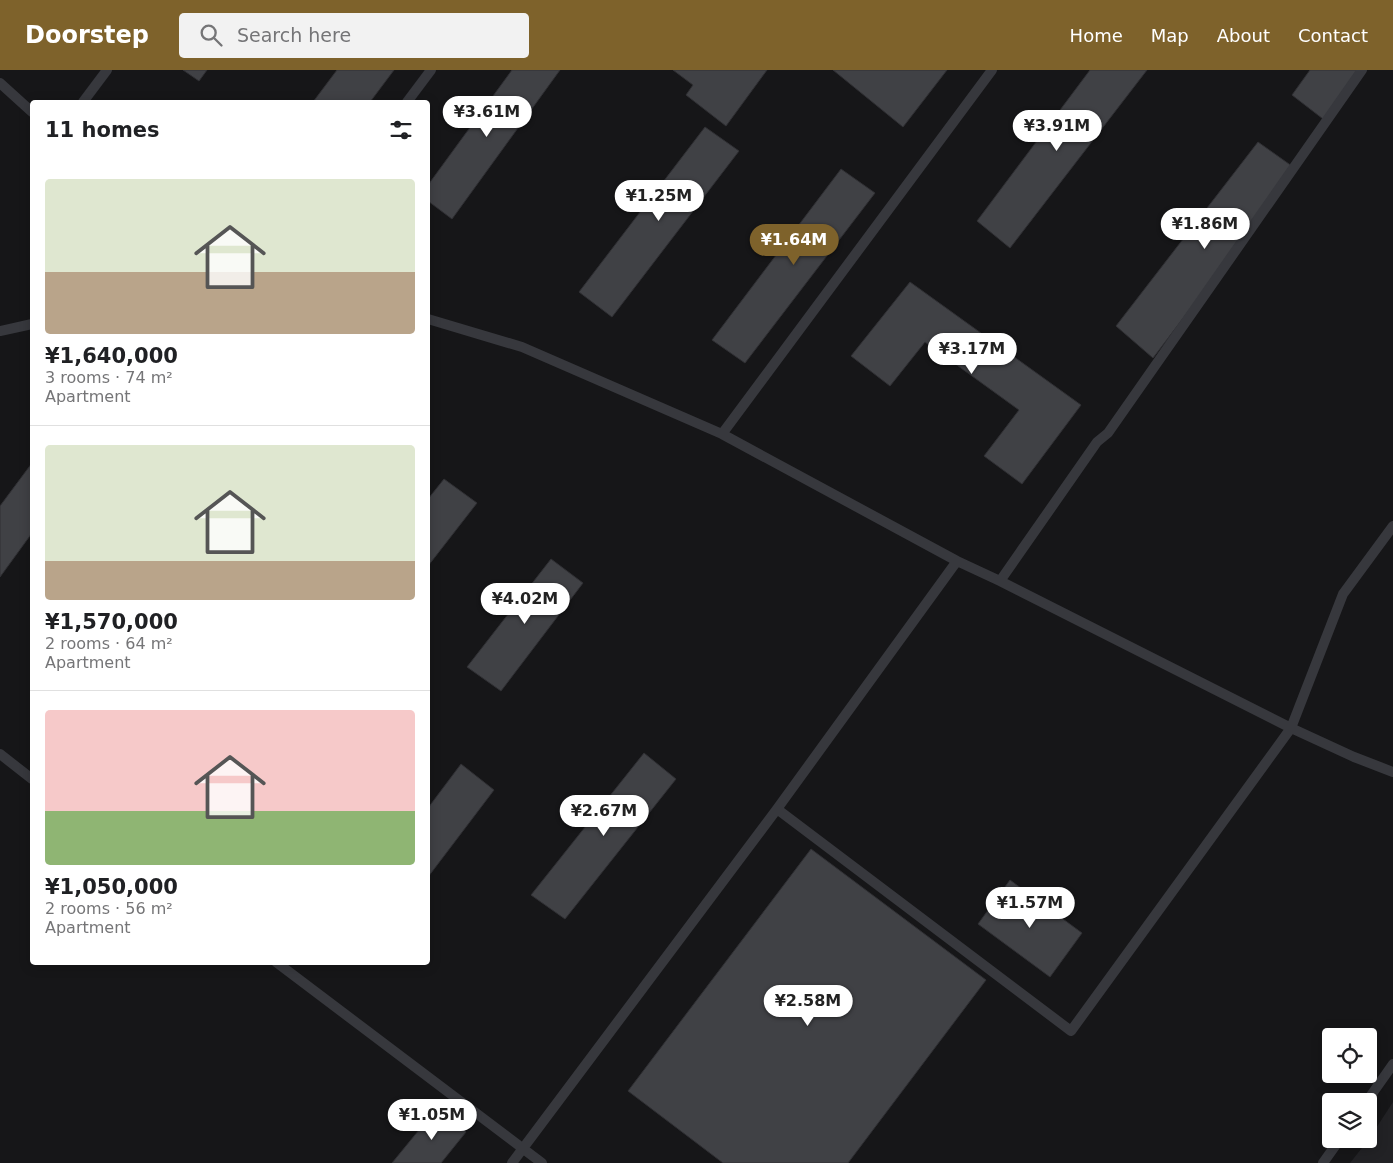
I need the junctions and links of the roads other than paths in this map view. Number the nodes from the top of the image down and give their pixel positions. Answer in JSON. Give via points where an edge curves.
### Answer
{"nodes":[{"id":1,"x":107,"y":70,"type":"edge"},
{"id":2,"x":431,"y":70,"type":"edge"},
{"id":3,"x":992,"y":70,"type":"edge"},
{"id":4,"x":1362,"y":70,"type":"edge"},
{"id":5,"x":0,"y":83,"type":"edge"},
{"id":6,"x":84,"y":100,"type":"edge"},
{"id":7,"x":408,"y":100,"type":"edge"},
{"id":8,"x":30,"y":110,"type":"edge"},
{"id":9,"x":430,"y":320,"type":"edge"},
{"id":10,"x":30,"y":324,"type":"edge"},
{"id":11,"x":0,"y":331,"type":"edge"},
{"id":12,"x":722,"y":434,"type":"junction"},
{"id":13,"x":1393,"y":526,"type":"edge"},
{"id":14,"x":957,"y":562,"type":"junction"},
{"id":15,"x":1000,"y":581,"type":"junction"},
{"id":16,"x":1291,"y":728,"type":"junction"},
{"id":17,"x":0,"y":754,"type":"edge"},
{"id":18,"x":1393,"y":772,"type":"edge"},
{"id":19,"x":30,"y":777,"type":"edge"},
{"id":20,"x":777,"y":809,"type":"junction"},
{"id":21,"x":280,"y":965,"type":"edge"},
{"id":22,"x":1393,"y":1064,"type":"edge"},
{"id":23,"x":1372,"y":1093,"type":"edge"},
{"id":24,"x":523,"y":1148,"type":"junction"},
{"id":25,"x":1334,"y":1148,"type":"edge"},
{"id":26,"x":512,"y":1163,"type":"edge"},
{"id":27,"x":542,"y":1163,"type":"edge"},
{"id":28,"x":1323,"y":1163,"type":"edge"}],
"edges":[{"from":1,"to":6,"type":"lane"},
{"from":2,"to":7,"type":"lane"},
{"from":3,"to":12,"type":"lane"},
{"from":4,"to":15,"type":"lane","via":[[1108,433],[1097,442]]},
{"from":5,"to":8,"type":"lane"},
{"from":9,"to":12,"type":"lane","via":[[522,347]]},
{"from":10,"to":11,"type":"lane"},
{"from":12,"to":14,"type":"lane"},
{"from":13,"to":16,"type":"lane","via":[[1343,594]]},
{"from":14,"to":15,"type":"lane"},
{"from":14,"to":20,"type":"lane"},
{"from":15,"to":16,"type":"lane"},
{"from":16,"to":18,"type":"lane"},
{"from":16,"to":20,"type":"lane","via":[[1070,1031]]},
{"from":17,"to":19,"type":"lane"},
{"from":20,"to":24,"type":"lane"},
{"from":21,"to":24,"type":"lane"},
{"from":22,"to":23,"type":"lane"},
{"from":24,"to":26,"type":"lane"},
{"from":24,"to":27,"type":"lane"},
{"from":25,"to":28,"type":"lane"}]}
